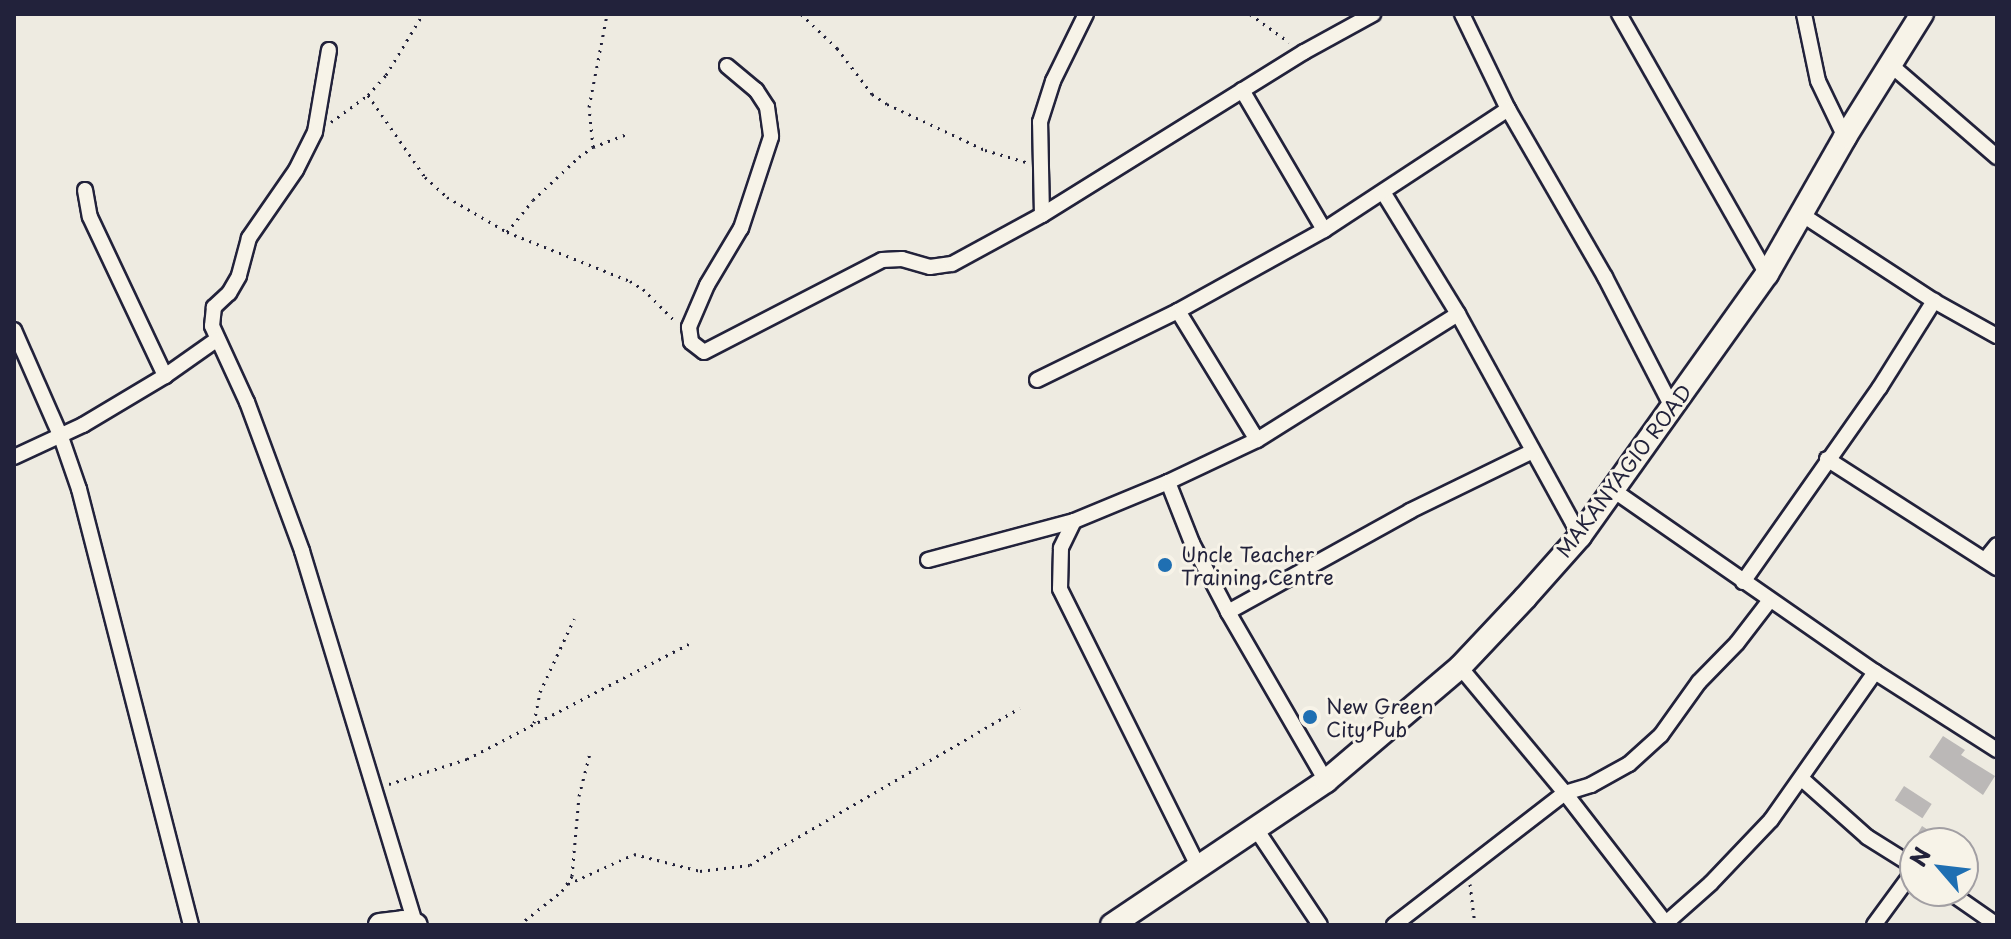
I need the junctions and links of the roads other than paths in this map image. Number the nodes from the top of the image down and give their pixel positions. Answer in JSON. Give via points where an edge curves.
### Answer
{"nodes":[{"id":1,"x":1086,"y":14,"type":"edge"},
{"id":2,"x":1373,"y":14,"type":"edge"},
{"id":3,"x":1462,"y":14,"type":"edge"},
{"id":4,"x":1619,"y":14,"type":"edge"},
{"id":5,"x":1804,"y":14,"type":"edge"},
{"id":6,"x":1922,"y":14,"type":"edge"},
{"id":7,"x":329,"y":50,"type":"dead end"},
{"id":8,"x":727,"y":66,"type":"dead end"},
{"id":9,"x":1892,"y":66,"type":"junction"},
{"id":10,"x":1242,"y":90,"type":"junction"},
{"id":11,"x":1508,"y":109,"type":"junction"},
{"id":12,"x":1845,"y":137,"type":"junction"},
{"id":13,"x":1997,"y":157,"type":"edge"},
{"id":14,"x":85,"y":190,"type":"dead end"},
{"id":15,"x":1383,"y":192,"type":"junction"},
{"id":16,"x":1801,"y":214,"type":"junction"},
{"id":17,"x":1042,"y":215,"type":"junction"},
{"id":18,"x":1324,"y":230,"type":"junction"},
{"id":19,"x":1767,"y":274,"type":"junction"},
{"id":20,"x":1934,"y":301,"type":"junction"},
{"id":21,"x":1178,"y":311,"type":"junction"},
{"id":22,"x":1458,"y":314,"type":"junction"},
{"id":23,"x":14,"y":330,"type":"edge"},
{"id":24,"x":1997,"y":336,"type":"edge"},
{"id":25,"x":216,"y":340,"type":"junction"},
{"id":26,"x":165,"y":376,"type":"junction"},
{"id":27,"x":1037,"y":380,"type":"dead end"},
{"id":28,"x":1673,"y":409,"type":"junction"},
{"id":29,"x":61,"y":437,"type":"junction"},
{"id":30,"x":1257,"y":440,"type":"junction"},
{"id":31,"x":1531,"y":452,"type":"junction"},
{"id":32,"x":14,"y":457,"type":"edge"},
{"id":33,"x":1827,"y":459,"type":"junction"},
{"id":34,"x":1168,"y":482,"type":"junction"},
{"id":35,"x":1613,"y":490,"type":"junction"},
{"id":36,"x":1074,"y":521,"type":"junction"},
{"id":37,"x":1580,"y":536,"type":"junction"},
{"id":38,"x":1997,"y":545,"type":"edge"},
{"id":39,"x":928,"y":560,"type":"dead end"},
{"id":40,"x":1991,"y":564,"type":"edge"},
{"id":41,"x":1743,"y":582,"type":"junction"},
{"id":42,"x":1770,"y":600,"type":"junction"},
{"id":43,"x":1228,"y":612,"type":"junction"},
{"id":44,"x":1460,"y":667,"type":"junction"},
{"id":45,"x":1875,"y":672,"type":"junction"},
{"id":46,"x":1997,"y":750,"type":"edge"},
{"id":47,"x":1802,"y":779,"type":"junction"},
{"id":48,"x":1326,"y":781,"type":"junction"},
{"id":49,"x":1565,"y":793,"type":"junction"},
{"id":50,"x":1256,"y":829,"type":"junction"},
{"id":51,"x":1899,"y":858,"type":"edge"},
{"id":52,"x":1198,"y":866,"type":"junction"},
{"id":53,"x":1899,"y":890,"type":"edge"},
{"id":54,"x":1971,"y":907,"type":"edge"},
{"id":55,"x":416,"y":924,"type":"edge"},
{"id":56,"x":1667,"y":924,"type":"edge"},
{"id":57,"x":191,"y":925,"type":"edge"},
{"id":58,"x":380,"y":925,"type":"edge"},
{"id":59,"x":1112,"y":925,"type":"edge"},
{"id":60,"x":1320,"y":925,"type":"edge"},
{"id":61,"x":1394,"y":925,"type":"edge"},
{"id":62,"x":1874,"y":925,"type":"edge"},
{"id":63,"x":1997,"y":925,"type":"edge"}],
"edges":[{"from":1,"to":17,"type":"street","via":[[1053,81],[1040,122]]},
{"from":2,"to":10,"type":"street"},
{"from":3,"to":11,"type":"street"},
{"from":4,"to":19,"type":"street"},
{"from":5,"to":12,"type":"street","via":[[1818,81]]},
{"from":6,"to":9,"type":"street","name":"MAKANYAGIO ROAD"},
{"from":7,"to":25,"type":"street","via":[[315,132],[245,246],[234,286],[214,307]]},
{"from":8,"to":17,"type":"street","via":[[767,107],[771,137],[741,228],[707,285],[687,334],[698,349],[712,350],[882,260],[930,267],[952,264]]},
{"from":9,"to":12,"type":"street","name":"MAKANYAGIO ROAD"},
{"from":9,"to":13,"type":"street"},
{"from":10,"to":17,"type":"street"},
{"from":10,"to":18,"type":"street"},
{"from":11,"to":15,"type":"street"},
{"from":11,"to":28,"type":"street","via":[[1605,277]]},
{"from":12,"to":16,"type":"street","name":"MAKANYAGIO ROAD"},
{"from":14,"to":26,"type":"street","via":[[90,217]]},
{"from":15,"to":18,"type":"street"},
{"from":15,"to":22,"type":"street"},
{"from":16,"to":19,"type":"street","name":"MAKANYAGIO ROAD"},
{"from":16,"to":20,"type":"street"},
{"from":18,"to":21,"type":"street"},
{"from":19,"to":28,"type":"street","name":"MAKANYAGIO ROAD"},
{"from":20,"to":24,"type":"street"},
{"from":20,"to":33,"type":"street"},
{"from":21,"to":27,"type":"street"},
{"from":21,"to":30,"type":"street"},
{"from":22,"to":30,"type":"street"},
{"from":22,"to":31,"type":"street"},
{"from":23,"to":29,"type":"street"},
{"from":25,"to":26,"type":"street"},
{"from":25,"to":55,"type":"street","via":[[247,402],[302,551]]},
{"from":26,"to":29,"type":"street"},
{"from":28,"to":35,"type":"street","name":"MAKANYAGIO ROAD"},
{"from":29,"to":32,"type":"street"},
{"from":29,"to":57,"type":"street","via":[[96,548]]},
{"from":30,"to":34,"type":"street"},
{"from":31,"to":37,"type":"street"},
{"from":31,"to":43,"type":"street","via":[[1410,511]]},
{"from":33,"to":40,"type":"street"},
{"from":33,"to":41,"type":"street"},
{"from":34,"to":36,"type":"street"},
{"from":34,"to":43,"type":"street"},
{"from":35,"to":37,"type":"street","name":"MAKANYAGIO ROAD"},
{"from":35,"to":41,"type":"street"},
{"from":36,"to":39,"type":"street"},
{"from":36,"to":52,"type":"street","via":[[1061,548],[1060,589]]},
{"from":37,"to":44,"type":"street","name":"MAKANYAGIO ROAD"},
{"from":38,"to":40,"type":"street"},
{"from":41,"to":42,"type":"street"},
{"from":42,"to":45,"type":"street"},
{"from":42,"to":49,"type":"street","via":[[1661,735],[1629,764]]},
{"from":43,"to":48,"type":"street"},
{"from":44,"to":48,"type":"street","name":"MAKANYAGIO ROAD"},
{"from":44,"to":49,"type":"street"},
{"from":45,"to":46,"type":"street"},
{"from":45,"to":47,"type":"street"},
{"from":47,"to":51,"type":"street","via":[[1867,837]]},
{"from":47,"to":56,"type":"street","via":[[1743,851]]},
{"from":48,"to":50,"type":"street","name":"MAKANYAGIO ROAD"},
{"from":49,"to":56,"type":"street"},
{"from":49,"to":61,"type":"street"},
{"from":50,"to":52,"type":"street","name":"MAKANYAGIO ROAD"},
{"from":50,"to":60,"type":"street"},
{"from":52,"to":59,"type":"street","name":"MAKANYAGIO ROAD"},
{"from":53,"to":62,"type":"street"},
{"from":54,"to":63,"type":"street"},
{"from":55,"to":58,"type":"street"}]}
